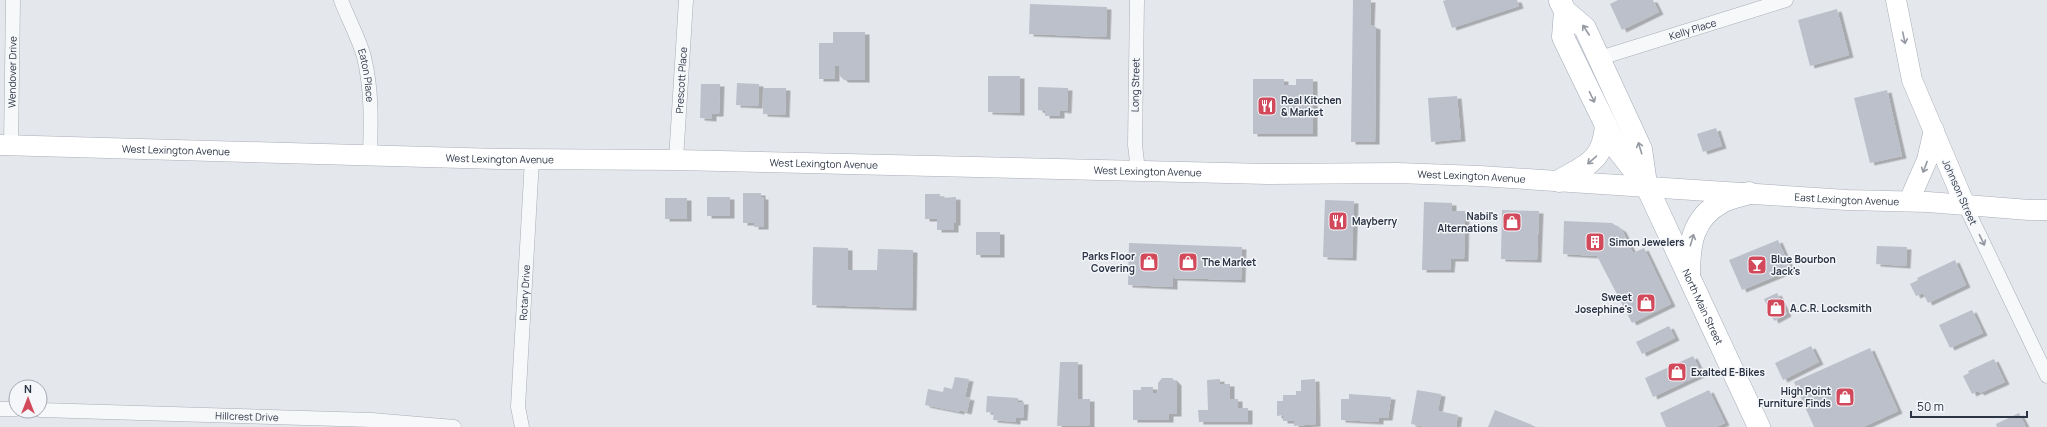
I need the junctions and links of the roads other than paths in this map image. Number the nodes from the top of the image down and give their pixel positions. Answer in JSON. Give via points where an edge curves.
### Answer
{"nodes":[{"id":1,"x":13,"y":0,"type":"edge"},
{"id":2,"x":341,"y":0,"type":"edge"},
{"id":3,"x":686,"y":0,"type":"edge"},
{"id":4,"x":1137,"y":0,"type":"edge"},
{"id":5,"x":1786,"y":0,"type":"edge"},
{"id":6,"x":1896,"y":0,"type":"edge"},
{"id":7,"x":1562,"y":5,"type":"edge"},
{"id":8,"x":1600,"y":58,"type":"junction"},
{"id":9,"x":1606,"y":126,"type":"junction"},
{"id":10,"x":1934,"y":130,"type":"junction"},
{"id":11,"x":5,"y":145,"type":"edge"},
{"id":12,"x":370,"y":155,"type":"junction"},
{"id":13,"x":532,"y":159,"type":"junction"},
{"id":14,"x":676,"y":160,"type":"junction"},
{"id":15,"x":1138,"y":170,"type":"junction"},
{"id":16,"x":1559,"y":181,"type":"junction"},
{"id":17,"x":1647,"y":186,"type":"junction"},
{"id":18,"x":1749,"y":194,"type":"junction"},
{"id":19,"x":1909,"y":201,"type":"junction"},
{"id":20,"x":1965,"y":205,"type":"junction"},
{"id":21,"x":2047,"y":210,"type":"edge"},
{"id":22,"x":1689,"y":278,"type":"junction"},
{"id":23,"x":2047,"y":376,"type":"edge"},
{"id":24,"x":48,"y":410,"type":"edge"},
{"id":25,"x":454,"y":427,"type":"edge"},
{"id":26,"x":522,"y":427,"type":"edge"},
{"id":27,"x":1759,"y":427,"type":"edge"}],
"edges":[{"from":1,"to":11,"type":"street","name":"Wendover Drive"},
{"from":2,"to":12,"type":"street","name":"Eaton Place","via":[[364,56],[372,121]]},
{"from":3,"to":14,"type":"street","name":"Prescott Place"},
{"from":4,"to":15,"type":"street","name":"Long Street","via":[[1134,145]]},
{"from":5,"to":8,"type":"street","name":"Kelly Place"},
{"from":6,"to":10,"type":"street","name":"Johnson Street","one_way":true,"via":[[1912,80]]},
{"from":8,"to":7,"type":"main road","name":"North Main Street","one_way":true,"via":[[1585,28]]},
{"from":7,"to":9,"type":"main road","name":"North Main Street","one_way":true,"via":[[1563,37]]},
{"from":17,"to":8,"type":"main road","name":"North Main Street","one_way":true,"via":[[1641,149]]},
{"from":9,"to":16,"type":"main road","one_way":true,"via":[[1605,143],[1599,153],[1585,166]]},
{"from":9,"to":17,"type":"main road","name":"North Main Street","via":[[1618,150]]},
{"from":10,"to":19,"type":"street","one_way":true,"via":[[1927,160]]},
{"from":10,"to":20,"type":"street","name":"Johnson Street"},
{"from":11,"to":12,"type":"street","name":"West Lexington Avenue"},
{"from":12,"to":13,"type":"street","name":"West Lexington Avenue"},
{"from":13,"to":14,"type":"street","name":"West Lexington Avenue"},
{"from":13,"to":26,"type":"street","name":"Rotary Drive","via":[[518,407]]},
{"from":14,"to":15,"type":"street","name":"West Lexington Avenue"},
{"from":15,"to":16,"type":"street","name":"West Lexington Avenue","via":[[1268,174],[1397,173]]},
{"from":16,"to":17,"type":"street","name":"West Lexington Avenue"},
{"from":17,"to":18,"type":"street","name":"East Lexington Avenue"},
{"from":17,"to":22,"type":"main road","name":"North Main Street"},
{"from":18,"to":19,"type":"street","name":"East Lexington Avenue"},
{"from":22,"to":18,"type":"main road","one_way":true,"via":[[1689,250],[1696,228],[1704,216],[1722,202]]},
{"from":19,"to":20,"type":"street","name":"East Lexington Avenue"},
{"from":20,"to":21,"type":"street","name":"East Lexington Avenue"},
{"from":20,"to":23,"type":"street","name":"Johnson Street","one_way":true},
{"from":22,"to":27,"type":"main road","name":"North Main Street"},
{"from":24,"to":25,"type":"street","name":"Hillcrest Drive","via":[[372,420]]}]}
